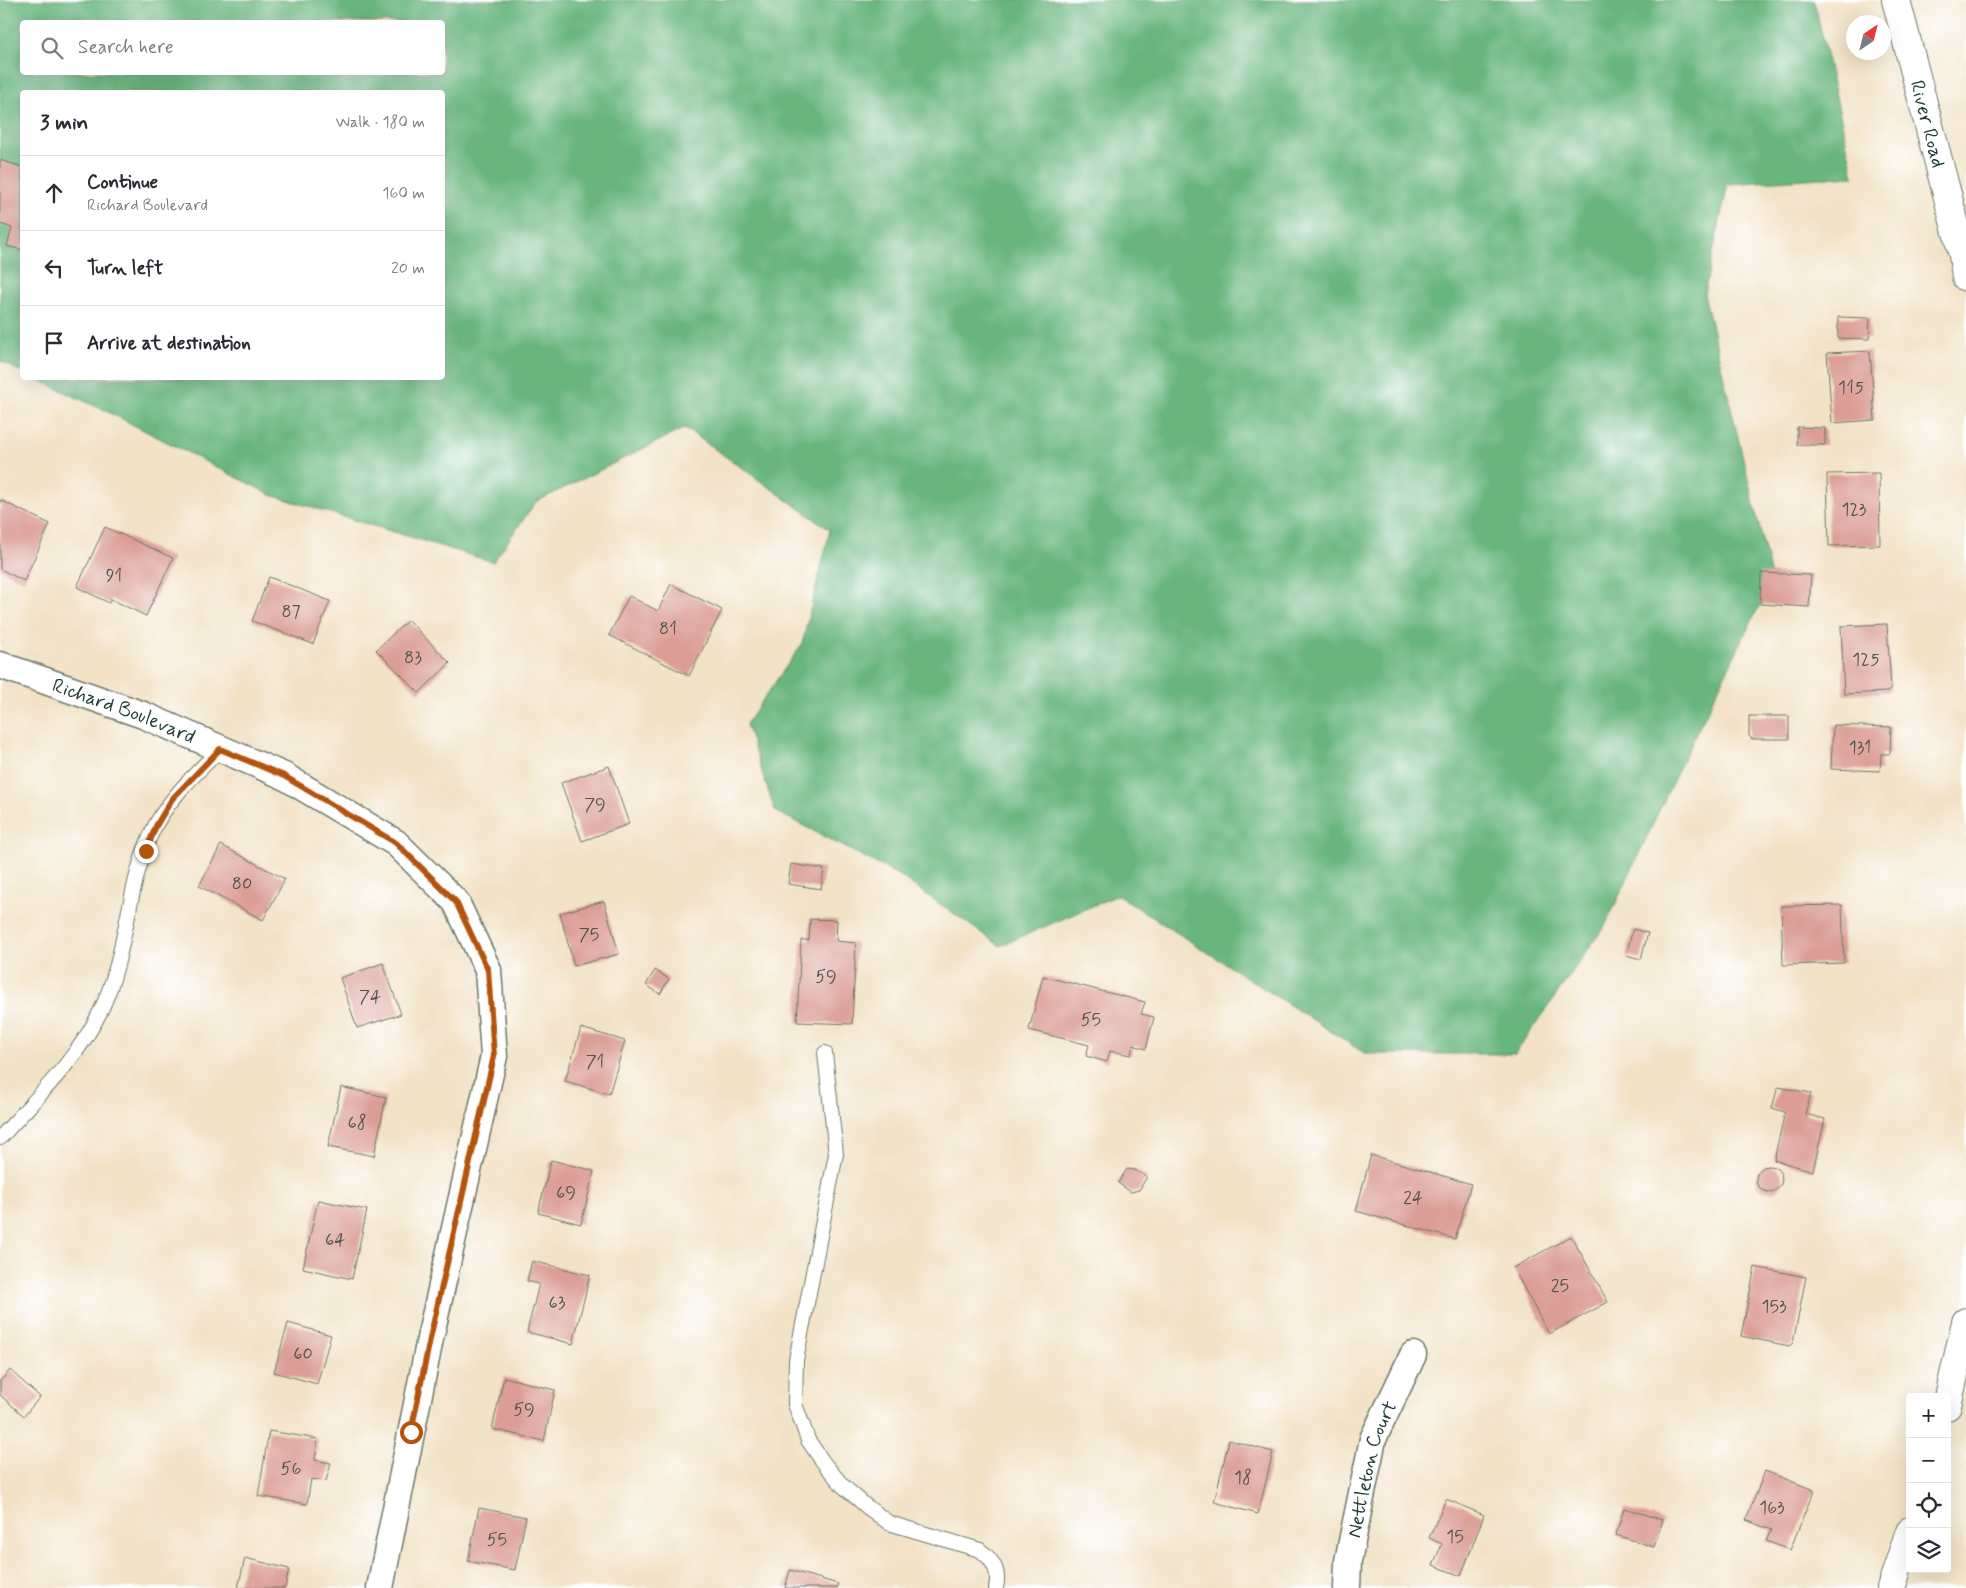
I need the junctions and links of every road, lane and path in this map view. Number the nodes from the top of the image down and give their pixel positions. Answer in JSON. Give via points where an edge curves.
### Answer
{"nodes":[{"id":1,"x":1896,"y":0,"type":"edge"},
{"id":2,"x":1966,"y":277,"type":"edge"},
{"id":3,"x":0,"y":666,"type":"edge"},
{"id":4,"x":220,"y":749,"type":"junction"},
{"id":5,"x":825,"y":1053,"type":"dead end"},
{"id":6,"x":0,"y":1138,"type":"edge"},
{"id":7,"x":1966,"y":1322,"type":"edge"},
{"id":8,"x":1413,"y":1355,"type":"dead end"},
{"id":9,"x":1950,"y":1393,"type":"edge"},
{"id":10,"x":1906,"y":1543,"type":"edge"},
{"id":11,"x":380,"y":1588,"type":"edge"},
{"id":12,"x":996,"y":1588,"type":"edge"},
{"id":13,"x":1347,"y":1588,"type":"edge"},
{"id":14,"x":1891,"y":1588,"type":"edge"}],
"edges":[{"from":1,"to":2,"type":"main road","name":"River Road","via":[[1964,256]]},
{"from":3,"to":4,"type":"street","name":"Richard Boulevard","via":[[143,715]]},
{"from":4,"to":6,"type":"lane","via":[[172,799],[156,826],[141,863],[114,975],[101,1010],[73,1056]]},
{"from":4,"to":11,"type":"street","name":"Richard Boulevard","via":[[284,776],[396,843],[456,902],[488,970],[494,1056],[431,1334]]},
{"from":5,"to":12,"type":"lane","via":[[836,1154],[796,1360],[795,1404],[808,1440],[842,1485],[889,1523],[980,1550],[991,1558],[996,1568]]},
{"from":7,"to":9,"type":"main road"},
{"from":8,"to":13,"type":"street","name":"Nettleton Court","via":[[1373,1439],[1348,1562]]},
{"from":10,"to":14,"type":"main road"}]}
